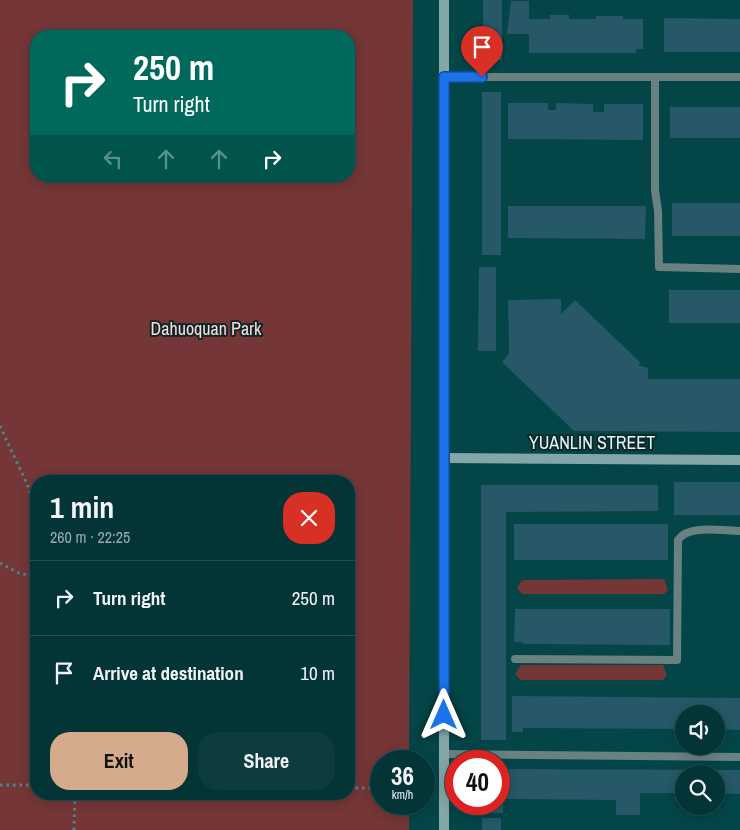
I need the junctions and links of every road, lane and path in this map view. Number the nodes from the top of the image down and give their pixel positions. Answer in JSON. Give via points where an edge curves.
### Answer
{"nodes":[{"id":1,"x":444,"y":0,"type":"edge"},
{"id":2,"x":444,"y":77,"type":"junction"},
{"id":3,"x":655,"y":77,"type":"junction"},
{"id":4,"x":740,"y":78,"type":"edge"},
{"id":5,"x":740,"y":270,"type":"edge"},
{"id":6,"x":0,"y":426,"type":"edge"},
{"id":7,"x":444,"y":458,"type":"junction"},
{"id":8,"x":740,"y":460,"type":"edge"},
{"id":9,"x":30,"y":493,"type":"edge"},
{"id":10,"x":740,"y":531,"type":"edge"},
{"id":11,"x":0,"y":563,"type":"edge"},
{"id":12,"x":30,"y":576,"type":"edge"},
{"id":13,"x":515,"y":659,"type":"dead end"},
{"id":14,"x":444,"y":754,"type":"junction"},
{"id":15,"x":740,"y":757,"type":"edge"},
{"id":16,"x":0,"y":785,"type":"edge"},
{"id":17,"x":30,"y":785,"type":"edge"},
{"id":18,"x":355,"y":788,"type":"edge"},
{"id":19,"x":370,"y":788,"type":"edge"},
{"id":20,"x":75,"y":800,"type":"edge"},
{"id":21,"x":74,"y":830,"type":"edge"},
{"id":22,"x":444,"y":830,"type":"edge"}],
"edges":[{"from":1,"to":2,"type":"street"},
{"from":2,"to":3,"type":"lane"},
{"from":2,"to":7,"type":"street"},
{"from":3,"to":4,"type":"lane"},
{"from":3,"to":5,"type":"lane","via":[[659,267]]},
{"from":6,"to":9,"type":"path"},
{"from":7,"to":8,"type":"street","name":"YUANLIN STREET"},
{"from":7,"to":14,"type":"street"},
{"from":10,"to":13,"type":"lane","via":[[689,531],[678,540],[677,660]]},
{"from":11,"to":12,"type":"path","via":[[19,574]]},
{"from":14,"to":15,"type":"lane"},
{"from":14,"to":22,"type":"street"},
{"from":16,"to":17,"type":"path"},
{"from":18,"to":19,"type":"path"},
{"from":20,"to":21,"type":"path"}]}
